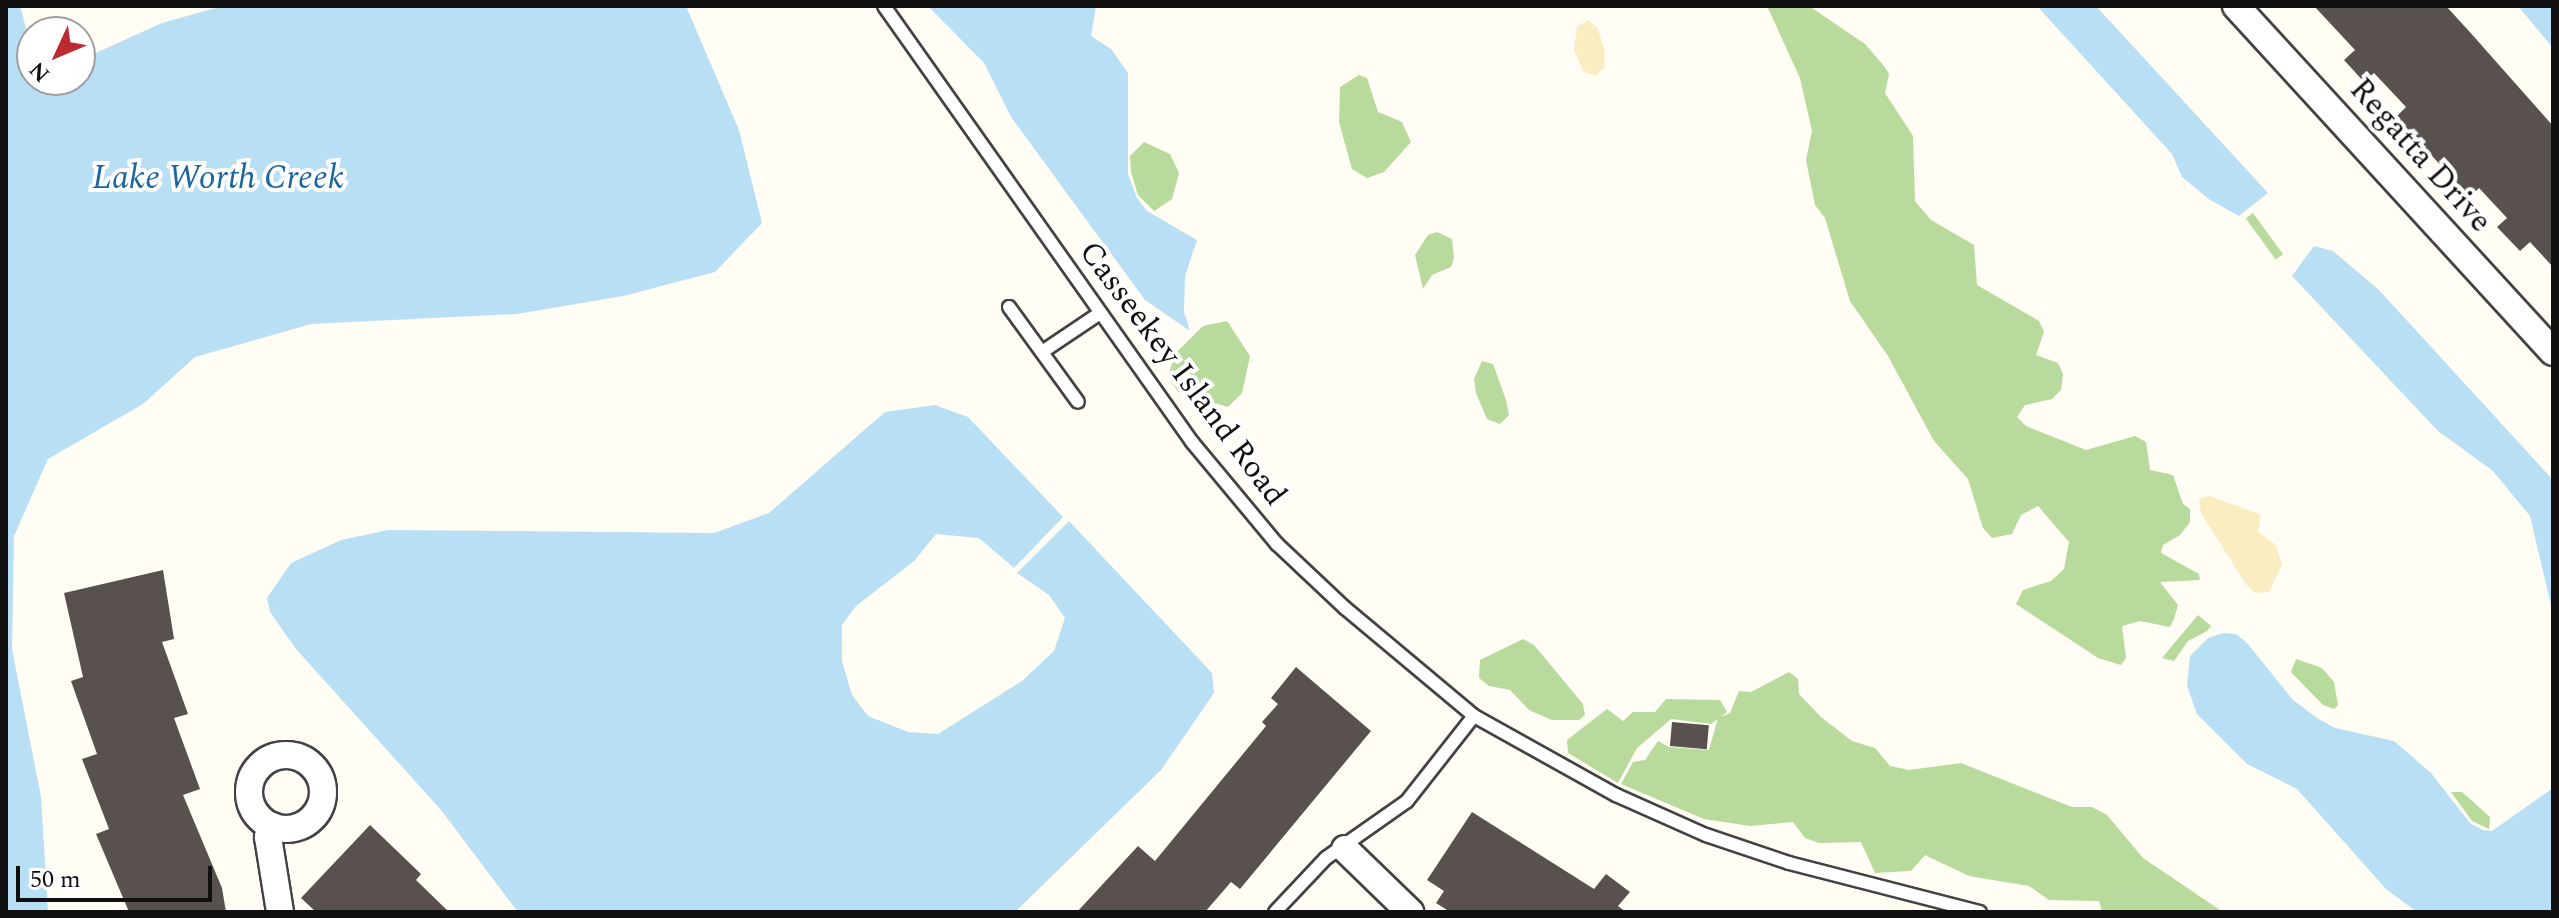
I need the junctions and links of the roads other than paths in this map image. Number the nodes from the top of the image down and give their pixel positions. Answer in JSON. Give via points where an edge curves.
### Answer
{"nodes":[{"id":1,"x":884,"y":6,"type":"edge"},
{"id":2,"x":2236,"y":6,"type":"edge"},
{"id":3,"x":1009,"y":307,"type":"dead end"},
{"id":4,"x":1100,"y":313,"type":"junction"},
{"id":5,"x":1042,"y":352,"type":"junction"},
{"id":6,"x":2553,"y":352,"type":"edge"},
{"id":7,"x":1078,"y":402,"type":"dead end"},
{"id":8,"x":1474,"y":716,"type":"junction"},
{"id":9,"x":272,"y":826,"type":"dead end"},
{"id":10,"x":1345,"y":849,"type":"junction"},
{"id":11,"x":1960,"y":910,"type":"edge"},
{"id":12,"x":280,"y":912,"type":"edge"},
{"id":13,"x":1275,"y":912,"type":"edge"},
{"id":14,"x":1410,"y":912,"type":"edge"},
{"id":15,"x":1980,"y":912,"type":"edge"}],
"edges":[{"from":1,"to":4,"type":"lane","name":"Casseekey Island Road"},
{"from":2,"to":6,"type":"street","name":"Regatta Drive"},
{"from":3,"to":5,"type":"lane"},
{"from":4,"to":5,"type":"lane"},
{"from":4,"to":8,"type":"lane","name":"Casseekey Island Road","via":[[1192,442],[1277,544]]},
{"from":5,"to":7,"type":"lane"},
{"from":8,"to":10,"type":"lane","via":[[1407,801]]},
{"from":8,"to":11,"type":"lane","name":"Casseekey Island Road","via":[[1616,795],[1706,835]]},
{"from":9,"to":12,"type":"street","via":[[268,837]]},
{"from":10,"to":13,"type":"lane","via":[[1326,858]]},
{"from":10,"to":14,"type":"street"},
{"from":11,"to":15,"type":"lane","name":"Casseekey Island Road"}]}
